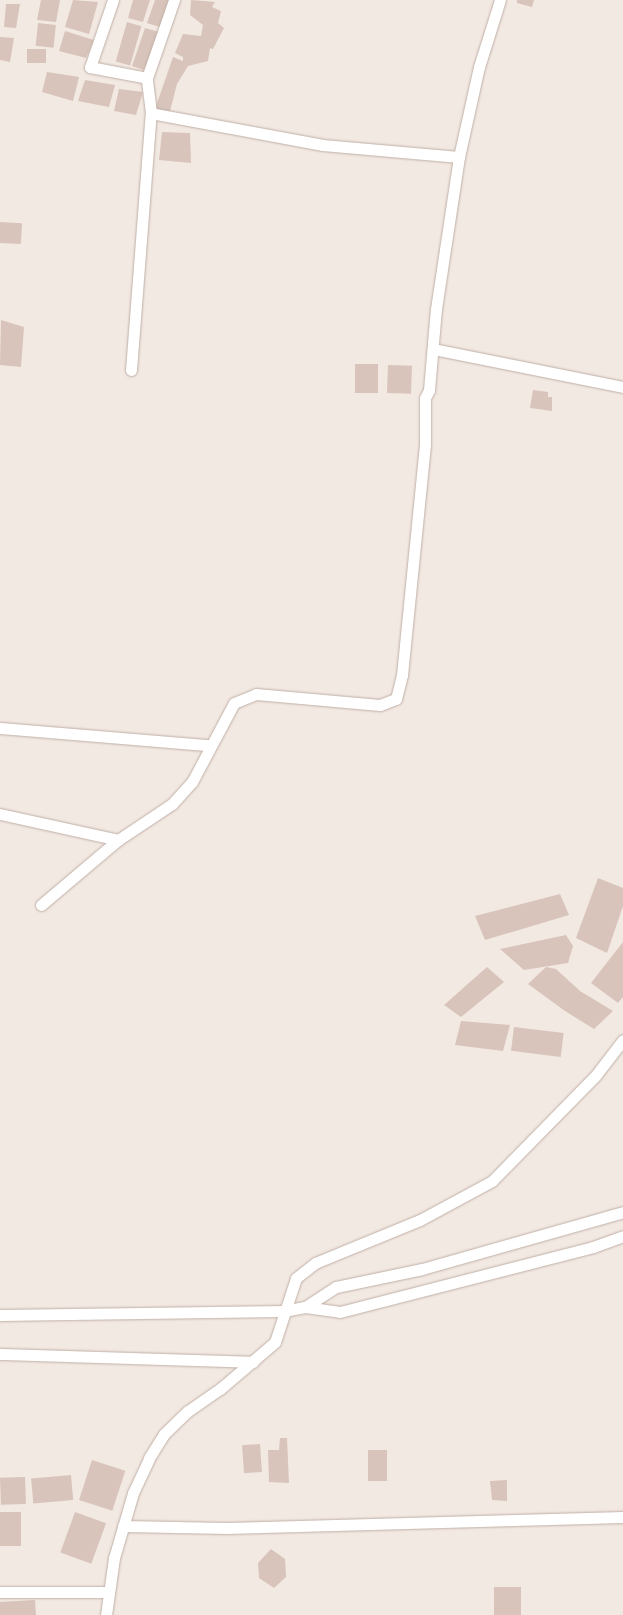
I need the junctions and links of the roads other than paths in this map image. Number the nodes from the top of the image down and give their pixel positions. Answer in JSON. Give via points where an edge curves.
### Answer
{"nodes":[{"id":1,"x":113,"y":0,"type":"edge"},
{"id":2,"x":174,"y":0,"type":"edge"},
{"id":3,"x":500,"y":0,"type":"edge"},
{"id":4,"x":147,"y":78,"type":"junction"},
{"id":5,"x":151,"y":113,"type":"junction"},
{"id":6,"x":459,"y":157,"type":"junction"},
{"id":7,"x":433,"y":349,"type":"junction"},
{"id":8,"x":131,"y":370,"type":"dead end"},
{"id":9,"x":623,"y":387,"type":"edge"},
{"id":10,"x":0,"y":728,"type":"edge"},
{"id":11,"x":209,"y":745,"type":"junction"},
{"id":12,"x":0,"y":814,"type":"edge"},
{"id":13,"x":118,"y":840,"type":"junction"},
{"id":14,"x":41,"y":905,"type":"dead end"},
{"id":15,"x":623,"y":1040,"type":"edge"},
{"id":16,"x":623,"y":1212,"type":"edge"},
{"id":17,"x":623,"y":1236,"type":"edge"},
{"id":18,"x":305,"y":1307,"type":"junction"},
{"id":19,"x":284,"y":1311,"type":"junction"},
{"id":20,"x":0,"y":1315,"type":"edge"},
{"id":21,"x":0,"y":1354,"type":"edge"},
{"id":22,"x":253,"y":1362,"type":"junction"},
{"id":23,"x":623,"y":1517,"type":"edge"},
{"id":24,"x":123,"y":1526,"type":"junction"},
{"id":25,"x":0,"y":1592,"type":"edge"},
{"id":26,"x":109,"y":1592,"type":"junction"},
{"id":27,"x":106,"y":1615,"type":"edge"}],
"edges":[{"from":1,"to":4,"type":"street","via":[[90,67]]},
{"from":2,"to":4,"type":"street"},
{"from":3,"to":6,"type":"street","via":[[479,67]]},
{"from":4,"to":5,"type":"street"},
{"from":5,"to":6,"type":"street","via":[[323,145]]},
{"from":5,"to":8,"type":"street"},
{"from":6,"to":7,"type":"street"},
{"from":7,"to":9,"type":"street"},
{"from":7,"to":11,"type":"street","via":[[429,390],[425,398],[425,444],[410,604],[396,699],[380,705],[354,705],[256,694],[234,703]]},
{"from":10,"to":11,"type":"street"},
{"from":11,"to":13,"type":"street","via":[[192,782],[172,804]]},
{"from":12,"to":13,"type":"street"},
{"from":13,"to":14,"type":"street"},
{"from":15,"to":19,"type":"street","via":[[596,1075],[492,1181],[428,1216],[315,1263],[296,1278]]},
{"from":16,"to":18,"type":"street","via":[[422,1269],[336,1287]]},
{"from":17,"to":18,"type":"street","via":[[593,1247],[340,1312]]},
{"from":18,"to":19,"type":"street"},
{"from":19,"to":20,"type":"street"},
{"from":19,"to":22,"type":"street","via":[[275,1342]]},
{"from":21,"to":22,"type":"street"},
{"from":22,"to":24,"type":"street","via":[[164,1434],[149,1458]]},
{"from":23,"to":24,"type":"street","via":[[227,1528]]},
{"from":24,"to":26,"type":"street"},
{"from":25,"to":26,"type":"street"},
{"from":26,"to":27,"type":"street"}]}
